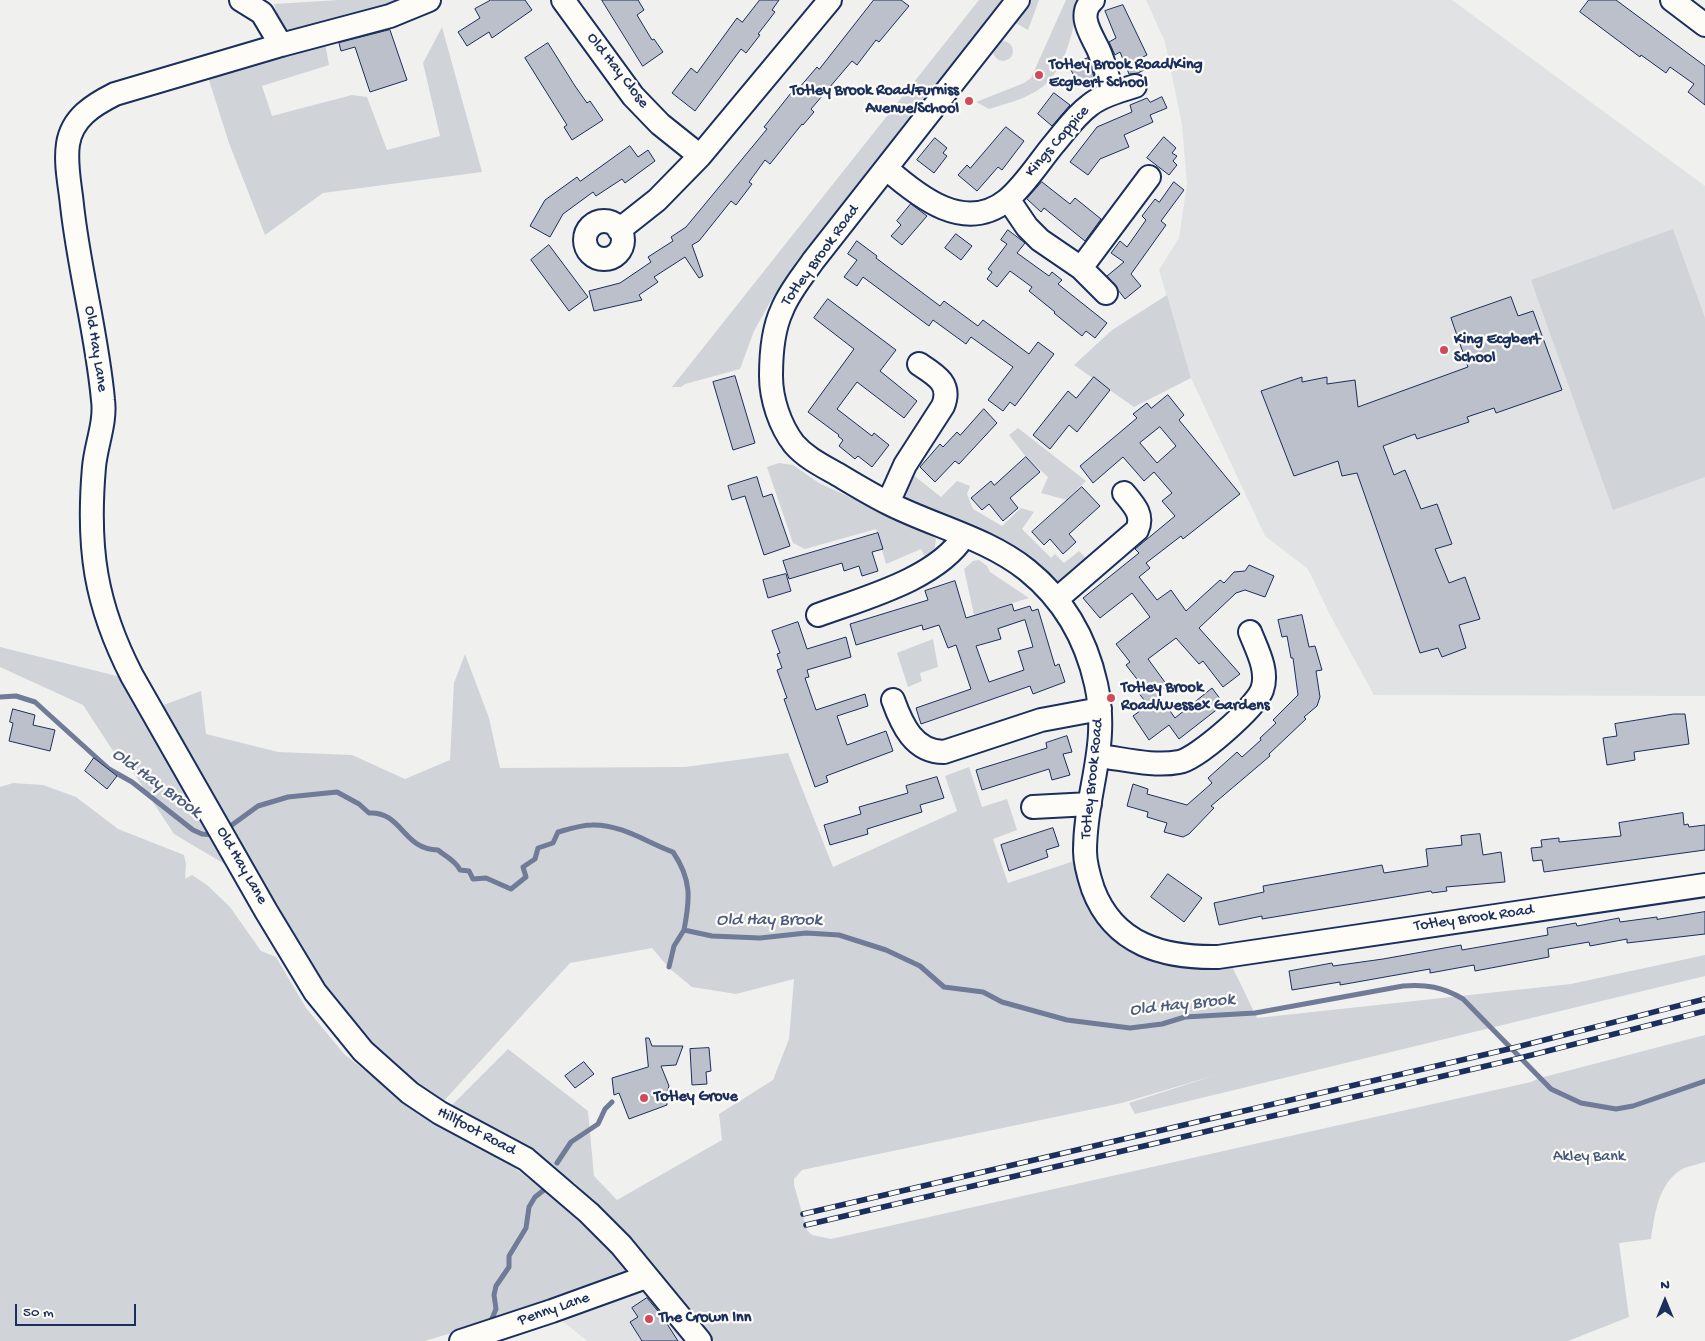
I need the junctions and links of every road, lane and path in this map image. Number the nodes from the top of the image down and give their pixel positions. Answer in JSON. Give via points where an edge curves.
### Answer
{"nodes":[{"id":1,"x":242,"y":0,"type":"edge"},
{"id":2,"x":428,"y":0,"type":"edge"},
{"id":3,"x":563,"y":0,"type":"edge"},
{"id":4,"x":830,"y":0,"type":"edge"},
{"id":5,"x":1018,"y":0,"type":"edge"},
{"id":6,"x":1093,"y":0,"type":"edge"},
{"id":7,"x":1672,"y":0,"type":"edge"},
{"id":8,"x":1705,"y":25,"type":"edge"},
{"id":9,"x":281,"y":45,"type":"junction"},
{"id":10,"x":1135,"y":86,"type":"dead end"},
{"id":11,"x":1113,"y":93,"type":"junction"},
{"id":12,"x":700,"y":156,"type":"junction"},
{"id":13,"x":887,"y":169,"type":"junction"},
{"id":14,"x":1148,"y":177,"type":"dead end"},
{"id":15,"x":1008,"y":199,"type":"junction"},
{"id":16,"x":619,"y":230,"type":"dead end"},
{"id":17,"x":1081,"y":268,"type":"junction"},
{"id":18,"x":1106,"y":293,"type":"dead end"},
{"id":19,"x":920,"y":364,"type":"dead end"},
{"id":20,"x":1124,"y":493,"type":"dead end"},
{"id":21,"x":888,"y":503,"type":"junction"},
{"id":22,"x":964,"y":536,"type":"junction"},
{"id":23,"x":1057,"y":599,"type":"junction"},
{"id":24,"x":818,"y":615,"type":"dead end"},
{"id":25,"x":1250,"y":632,"type":"dead end"},
{"id":26,"x":893,"y":700,"type":"dead end"},
{"id":27,"x":1100,"y":709,"type":"junction"},
{"id":28,"x":1099,"y":756,"type":"junction"},
{"id":29,"x":1090,"y":804,"type":"junction"},
{"id":30,"x":1033,"y":807,"type":"dead end"},
{"id":31,"x":1705,"y":885,"type":"edge"},
{"id":32,"x":266,"y":911,"type":"joint"},
{"id":33,"x":646,"y":1277,"type":"junction"},
{"id":34,"x":461,"y":1341,"type":"edge"},
{"id":35,"x":700,"y":1341,"type":"edge"}],
"edges":[{"from":1,"to":9,"type":"street","via":[[262,13]]},
{"from":2,"to":9,"type":"street","name":"Old Hay Lane","via":[[390,16]]},
{"from":3,"to":12,"type":"street","name":"Old Hay Close","via":[[633,96],[660,124]]},
{"from":4,"to":12,"type":"street"},
{"from":5,"to":13,"type":"street","name":"Totley Brook Road"},
{"from":6,"to":11,"type":"street","via":[[1086,9],[1086,26],[1099,51]]},
{"from":7,"to":8,"type":"street"},
{"from":9,"to":32,"type":"street","name":"Old Hay Lane","via":[[115,94],[98,102],[83,115],[71,133],[67,158],[77,251],[104,402],[94,466],[92,549],[96,582],[114,641]]},
{"from":10,"to":11,"type":"street","name":"Kings Coppice"},
{"from":11,"to":15,"type":"street","name":"Kings Coppice","via":[[1084,109]]},
{"from":12,"to":16,"type":"street","via":[[657,200]]},
{"from":13,"to":15,"type":"street","name":"Kings Coppice","via":[[916,195],[956,213],[987,211]]},
{"from":13,"to":21,"type":"street","name":"Totley Brook Road","via":[[813,261],[781,311],[772,361],[772,385],[783,425],[794,444],[810,459]]},
{"from":14,"to":17,"type":"street"},
{"from":15,"to":17,"type":"street","via":[[1040,240]]},
{"from":17,"to":18,"type":"street"},
{"from":19,"to":21,"type":"street","via":[[937,376],[947,396],[905,465]]},
{"from":20,"to":23,"type":"street","via":[[1140,517],[1137,530]]},
{"from":21,"to":22,"type":"street","name":"Totley Brook Road"},
{"from":22,"to":23,"type":"street","name":"Totley Brook Road","via":[[1026,569]]},
{"from":22,"to":24,"type":"street","via":[[947,556],[922,573]]},
{"from":23,"to":27,"type":"street","name":"Totley Brook Road","via":[[1084,643]]},
{"from":25,"to":28,"type":"street","via":[[1264,673],[1262,691],[1240,717],[1201,752],[1179,763],[1164,764]]},
{"from":26,"to":27,"type":"street","via":[[906,730],[926,749],[934,752],[944,752],[1041,720]]},
{"from":27,"to":28,"type":"street","name":"Totley Brook Road"},
{"from":28,"to":29,"type":"street","name":"Totley Brook Road"},
{"from":29,"to":30,"type":"street"},
{"from":29,"to":31,"type":"street","name":"Totley Brook Road","via":[[1088,875],[1105,913],[1119,930],[1135,941],[1154,950],[1188,958],[1218,958]]},
{"from":32,"to":33,"type":"street","name":"Hillfoot Road","via":[[315,992],[363,1051],[410,1094],[526,1159],[595,1219]]},
{"from":33,"to":34,"type":"street","name":"Penny Lane"},
{"from":33,"to":35,"type":"street","name":"Hillfoot Road"}]}
